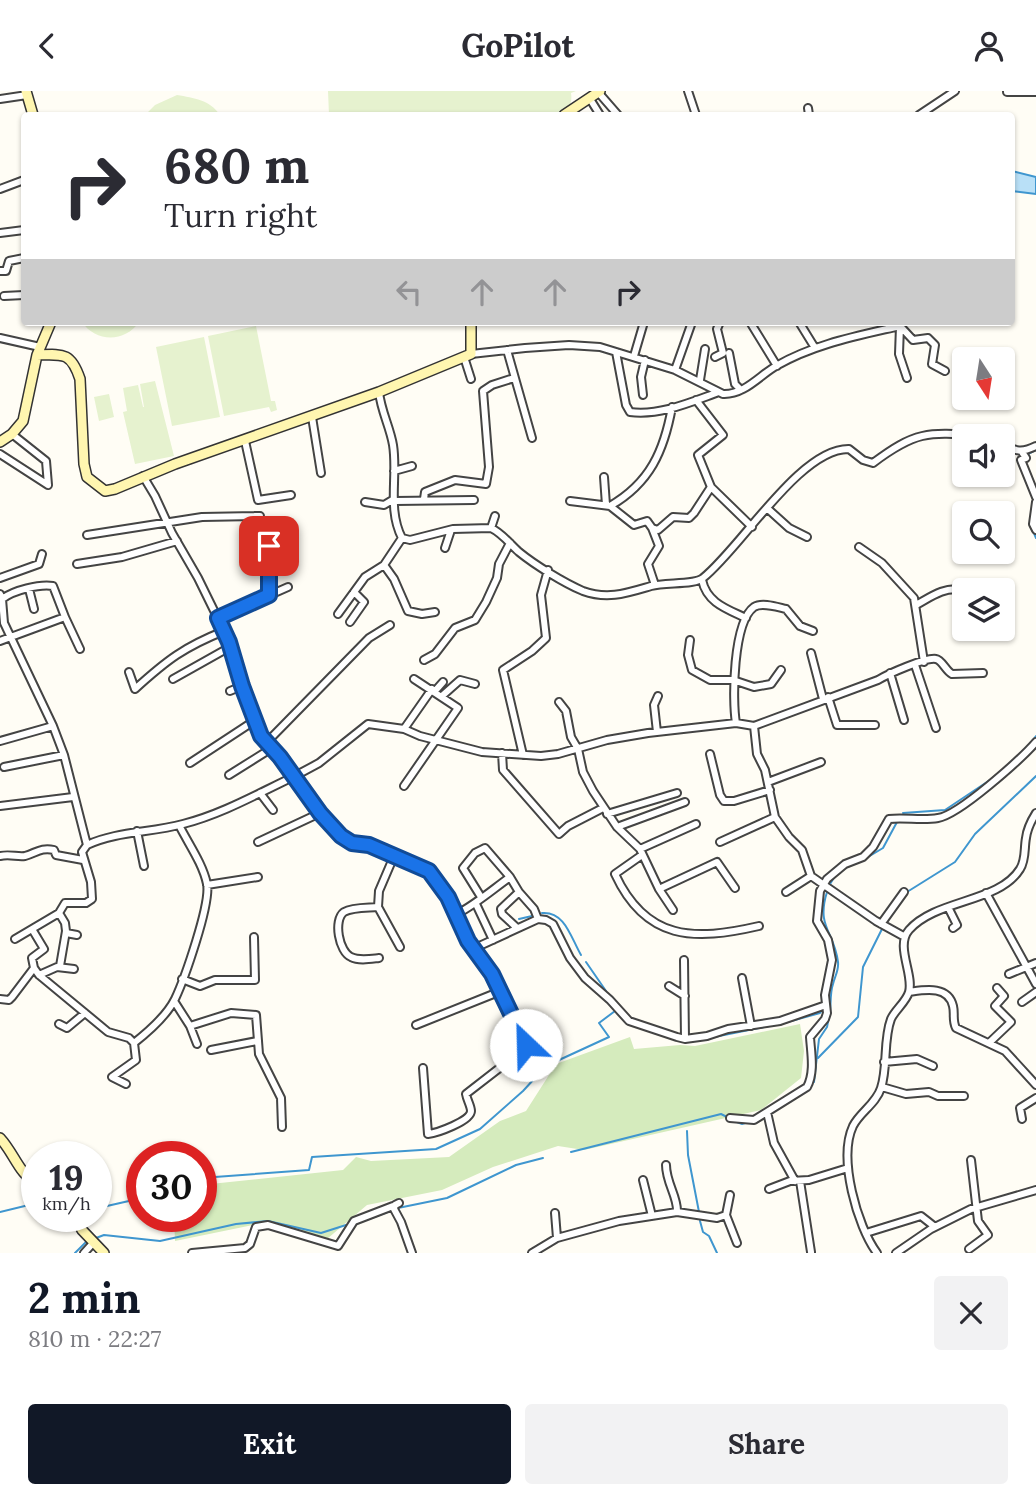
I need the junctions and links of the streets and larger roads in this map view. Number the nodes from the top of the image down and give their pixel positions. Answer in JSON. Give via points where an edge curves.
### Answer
{"nodes":[{"id":1,"x":688,"y":91,"type":"edge"},
{"id":2,"x":955,"y":91,"type":"edge"},
{"id":3,"x":599,"y":92,"type":"edge"},
{"id":4,"x":1007,"y":92,"type":"edge"},
{"id":5,"x":1036,"y":92,"type":"edge"},
{"id":6,"x":26,"y":93,"type":"edge"},
{"id":7,"x":0,"y":99,"type":"edge"},
{"id":8,"x":590,"y":99,"type":"junction"},
{"id":9,"x":32,"y":112,"type":"edge"},
{"id":10,"x":571,"y":112,"type":"edge"},
{"id":11,"x":598,"y":112,"type":"edge"},
{"id":12,"x":616,"y":112,"type":"edge"},
{"id":13,"x":695,"y":112,"type":"edge"},
{"id":14,"x":924,"y":112,"type":"edge"},
{"id":15,"x":21,"y":181,"type":"edge"},
{"id":16,"x":0,"y":189,"type":"edge"},
{"id":17,"x":21,"y":230,"type":"edge"},
{"id":18,"x":0,"y":233,"type":"edge"},
{"id":19,"x":21,"y":259,"type":"edge"},
{"id":20,"x":0,"y":271,"type":"edge"},
{"id":21,"x":21,"y":295,"type":"edge"},
{"id":22,"x":4,"y":296,"type":"dead end"},
{"id":23,"x":49,"y":326,"type":"edge"},
{"id":24,"x":471,"y":326,"type":"edge"},
{"id":25,"x":643,"y":326,"type":"edge"},
{"id":26,"x":691,"y":326,"type":"edge"},
{"id":27,"x":718,"y":326,"type":"edge"},
{"id":28,"x":752,"y":326,"type":"edge"},
{"id":29,"x":801,"y":326,"type":"edge"},
{"id":30,"x":892,"y":326,"type":"edge"},
{"id":31,"x":900,"y":326,"type":"edge"},
{"id":32,"x":902,"y":326,"type":"edge"},
{"id":33,"x":0,"y":338,"type":"edge"},
{"id":34,"x":815,"y":348,"type":"junction"},
{"id":35,"x":705,"y":349,"type":"dead end"},
{"id":36,"x":507,"y":350,"type":"junction"},
{"id":37,"x":38,"y":351,"type":"junction"},
{"id":38,"x":616,"y":352,"type":"junction"},
{"id":39,"x":729,"y":353,"type":"dead end"},
{"id":40,"x":468,"y":356,"type":"junction"},
{"id":41,"x":634,"y":356,"type":"junction"},
{"id":42,"x":715,"y":357,"type":"dead end"},
{"id":43,"x":645,"y":360,"type":"junction"},
{"id":44,"x":777,"y":366,"type":"junction"},
{"id":45,"x":675,"y":370,"type":"junction"},
{"id":46,"x":945,"y":371,"type":"dead end"},
{"id":47,"x":514,"y":378,"type":"junction"},
{"id":48,"x":907,"y":378,"type":"dead end"},
{"id":49,"x":471,"y":379,"type":"dead end"},
{"id":50,"x":700,"y":380,"type":"junction"},
{"id":51,"x":741,"y":390,"type":"junction"},
{"id":52,"x":379,"y":392,"type":"junction"},
{"id":53,"x":719,"y":392,"type":"junction"},
{"id":54,"x":643,"y":394,"type":"dead end"},
{"id":55,"x":696,"y":400,"type":"junction"},
{"id":56,"x":672,"y":407,"type":"junction"},
{"id":57,"x":312,"y":417,"type":"junction"},
{"id":58,"x":12,"y":434,"type":"junction"},
{"id":59,"x":952,"y":434,"type":"edge"},
{"id":60,"x":532,"y":438,"type":"dead end"},
{"id":61,"x":245,"y":441,"type":"junction"},
{"id":62,"x":0,"y":442,"type":"edge"},
{"id":63,"x":1027,"y":452,"type":"edge"},
{"id":64,"x":0,"y":454,"type":"edge"},
{"id":65,"x":412,"y":466,"type":"dead end"},
{"id":66,"x":394,"y":471,"type":"junction"},
{"id":67,"x":321,"y":473,"type":"dead end"},
{"id":68,"x":142,"y":476,"type":"junction"},
{"id":69,"x":604,"y":477,"type":"dead end"},
{"id":70,"x":711,"y":487,"type":"junction"},
{"id":71,"x":291,"y":495,"type":"dead end"},
{"id":72,"x":424,"y":499,"type":"junction"},
{"id":73,"x":1036,"y":499,"type":"edge"},
{"id":74,"x":394,"y":500,"type":"junction"},
{"id":75,"x":474,"y":501,"type":"dead end"},
{"id":76,"x":570,"y":501,"type":"dead end"},
{"id":77,"x":365,"y":502,"type":"dead end"},
{"id":78,"x":608,"y":505,"type":"junction"},
{"id":79,"x":768,"y":509,"type":"junction"},
{"id":80,"x":495,"y":516,"type":"dead end"},
{"id":81,"x":169,"y":523,"type":"junction"},
{"id":82,"x":1035,"y":526,"type":"edge"},
{"id":83,"x":752,"y":527,"type":"junction"},
{"id":84,"x":491,"y":528,"type":"junction"},
{"id":85,"x":652,"y":528,"type":"junction"},
{"id":86,"x":451,"y":530,"type":"junction"},
{"id":87,"x":88,"y":534,"type":"dead end"},
{"id":88,"x":807,"y":537,"type":"dead end"},
{"id":89,"x":402,"y":538,"type":"junction"},
{"id":90,"x":177,"y":541,"type":"junction"},
{"id":91,"x":510,"y":543,"type":"junction"},
{"id":92,"x":859,"y":547,"type":"dead end"},
{"id":93,"x":445,"y":548,"type":"dead end"},
{"id":94,"x":41,"y":554,"type":"dead end"},
{"id":95,"x":77,"y":564,"type":"dead end"},
{"id":96,"x":384,"y":565,"type":"junction"},
{"id":97,"x":548,"y":571,"type":"junction"},
{"id":98,"x":0,"y":578,"type":"edge"},
{"id":99,"x":702,"y":580,"type":"junction"},
{"id":100,"x":655,"y":585,"type":"junction"},
{"id":101,"x":288,"y":587,"type":"dead end"},
{"id":102,"x":29,"y":589,"type":"junction"},
{"id":103,"x":952,"y":590,"type":"edge"},
{"id":104,"x":354,"y":592,"type":"junction"},
{"id":105,"x":269,"y":595,"type":"junction"},
{"id":106,"x":1,"y":596,"type":"edge"},
{"id":107,"x":916,"y":605,"type":"junction"},
{"id":108,"x":34,"y":610,"type":"dead end"},
{"id":109,"x":435,"y":612,"type":"dead end"},
{"id":110,"x":338,"y":614,"type":"dead end"},
{"id":111,"x":65,"y":617,"type":"junction"},
{"id":112,"x":218,"y":618,"type":"junction"},
{"id":113,"x":746,"y":618,"type":"junction"},
{"id":114,"x":350,"y":622,"type":"dead end"},
{"id":115,"x":390,"y":625,"type":"dead end"},
{"id":116,"x":224,"y":631,"type":"junction"},
{"id":117,"x":813,"y":631,"type":"dead end"},
{"id":118,"x":11,"y":639,"type":"junction"},
{"id":119,"x":0,"y":641,"type":"edge"},
{"id":120,"x":690,"y":641,"type":"dead end"},
{"id":121,"x":230,"y":647,"type":"junction"},
{"id":122,"x":80,"y":649,"type":"dead end"},
{"id":123,"x":811,"y":653,"type":"dead end"},
{"id":124,"x":424,"y":660,"type":"dead end"},
{"id":125,"x":924,"y":663,"type":"junction"},
{"id":126,"x":235,"y":665,"type":"junction"},
{"id":127,"x":915,"y":665,"type":"junction"},
{"id":128,"x":226,"y":668,"type":"dead end"},
{"id":129,"x":781,"y":670,"type":"dead end"},
{"id":130,"x":128,"y":672,"type":"dead end"},
{"id":131,"x":890,"y":673,"type":"junction"},
{"id":132,"x":983,"y":673,"type":"dead end"},
{"id":133,"x":173,"y":679,"type":"dead end"},
{"id":134,"x":414,"y":679,"type":"dead end"},
{"id":135,"x":733,"y":681,"type":"junction"},
{"id":136,"x":443,"y":682,"type":"dead end"},
{"id":137,"x":475,"y":684,"type":"dead end"},
{"id":138,"x":242,"y":686,"type":"junction"},
{"id":139,"x":230,"y":691,"type":"dead end"},
{"id":140,"x":436,"y":692,"type":"junction"},
{"id":141,"x":658,"y":696,"type":"dead end"},
{"id":142,"x":826,"y":698,"type":"junction"},
{"id":143,"x":559,"y":702,"type":"dead end"},
{"id":144,"x":904,"y":720,"type":"dead end"},
{"id":145,"x":254,"y":721,"type":"junction"},
{"id":146,"x":736,"y":723,"type":"junction"},
{"id":147,"x":875,"y":725,"type":"dead end"},
{"id":148,"x":53,"y":726,"type":"junction"},
{"id":149,"x":754,"y":726,"type":"junction"},
{"id":150,"x":404,"y":729,"type":"junction"},
{"id":151,"x":936,"y":729,"type":"dead end"},
{"id":152,"x":657,"y":732,"type":"junction"},
{"id":153,"x":0,"y":741,"type":"edge"},
{"id":154,"x":435,"y":741,"type":"junction"},
{"id":155,"x":1036,"y":742,"type":"edge"},
{"id":156,"x":270,"y":745,"type":"junction"},
{"id":157,"x":578,"y":749,"type":"junction"},
{"id":158,"x":502,"y":753,"type":"junction"},
{"id":159,"x":710,"y":754,"type":"dead end"},
{"id":160,"x":64,"y":755,"type":"junction"},
{"id":161,"x":523,"y":755,"type":"junction"},
{"id":162,"x":821,"y":762,"type":"dead end"},
{"id":163,"x":190,"y":763,"type":"dead end"},
{"id":164,"x":4,"y":767,"type":"dead end"},
{"id":165,"x":229,"y":775,"type":"dead end"},
{"id":166,"x":293,"y":777,"type":"junction"},
{"id":167,"x":768,"y":782,"type":"junction"},
{"id":168,"x":404,"y":786,"type":"dead end"},
{"id":169,"x":770,"y":790,"type":"junction"},
{"id":170,"x":260,"y":793,"type":"junction"},
{"id":171,"x":677,"y":793,"type":"dead end"},
{"id":172,"x":73,"y":797,"type":"junction"},
{"id":173,"x":685,"y":802,"type":"dead end"},
{"id":174,"x":0,"y":806,"type":"edge"},
{"id":175,"x":273,"y":810,"type":"dead end"},
{"id":176,"x":605,"y":811,"type":"junction"},
{"id":177,"x":320,"y":813,"type":"junction"},
{"id":178,"x":1036,"y":813,"type":"edge"},
{"id":179,"x":775,"y":817,"type":"junction"},
{"id":180,"x":696,"y":824,"type":"dead end"},
{"id":181,"x":179,"y":825,"type":"junction"},
{"id":182,"x":617,"y":827,"type":"junction"},
{"id":183,"x":137,"y":831,"type":"junction"},
{"id":184,"x":258,"y":842,"type":"dead end"},
{"id":185,"x":720,"y":842,"type":"dead end"},
{"id":186,"x":87,"y":845,"type":"junction"},
{"id":187,"x":641,"y":852,"type":"junction"},
{"id":188,"x":0,"y":856,"type":"edge"},
{"id":189,"x":394,"y":856,"type":"junction"},
{"id":190,"x":83,"y":860,"type":"junction"},
{"id":191,"x":145,"y":866,"type":"dead end"},
{"id":192,"x":811,"y":876,"type":"junction"},
{"id":193,"x":258,"y":877,"type":"dead end"},
{"id":194,"x":510,"y":877,"type":"junction"},
{"id":195,"x":207,"y":885,"type":"junction"},
{"id":196,"x":824,"y":885,"type":"junction"},
{"id":197,"x":735,"y":888,"type":"dead end"},
{"id":198,"x":660,"y":889,"type":"junction"},
{"id":199,"x":519,"y":892,"type":"junction"},
{"id":200,"x":786,"y":892,"type":"dead end"},
{"id":201,"x":904,"y":892,"type":"dead end"},
{"id":202,"x":986,"y":893,"type":"junction"},
{"id":203,"x":481,"y":897,"type":"junction"},
{"id":204,"x":476,"y":904,"type":"junction"},
{"id":205,"x":377,"y":907,"type":"junction"},
{"id":206,"x":948,"y":907,"type":"junction"},
{"id":207,"x":673,"y":910,"type":"dead end"},
{"id":208,"x":59,"y":913,"type":"junction"},
{"id":209,"x":457,"y":914,"type":"junction"},
{"id":210,"x":538,"y":919,"type":"junction"},
{"id":211,"x":881,"y":924,"type":"junction"},
{"id":212,"x":759,"y":926,"type":"dead end"},
{"id":213,"x":517,"y":928,"type":"junction"},
{"id":214,"x":953,"y":928,"type":"dead end"},
{"id":215,"x":32,"y":929,"type":"junction"},
{"id":216,"x":66,"y":933,"type":"junction"},
{"id":217,"x":78,"y":935,"type":"dead end"},
{"id":218,"x":254,"y":937,"type":"dead end"},
{"id":219,"x":905,"y":937,"type":"junction"},
{"id":220,"x":15,"y":939,"type":"dead end"},
{"id":221,"x":493,"y":940,"type":"junction"},
{"id":222,"x":400,"y":947,"type":"dead end"},
{"id":223,"x":475,"y":948,"type":"junction"},
{"id":224,"x":379,"y":957,"type":"dead end"},
{"id":225,"x":684,"y":960,"type":"dead end"},
{"id":226,"x":1036,"y":963,"type":"edge"},
{"id":227,"x":60,"y":966,"type":"junction"},
{"id":228,"x":34,"y":968,"type":"junction"},
{"id":229,"x":1027,"y":968,"type":"junction"},
{"id":230,"x":74,"y":969,"type":"dead end"},
{"id":231,"x":1009,"y":974,"type":"dead end"},
{"id":232,"x":40,"y":975,"type":"junction"},
{"id":233,"x":742,"y":978,"type":"dead end"},
{"id":234,"x":182,"y":979,"type":"junction"},
{"id":235,"x":1036,"y":984,"type":"edge"},
{"id":236,"x":669,"y":986,"type":"dead end"},
{"id":237,"x":997,"y":988,"type":"dead end"},
{"id":238,"x":500,"y":991,"type":"junction"},
{"id":239,"x":909,"y":992,"type":"junction"},
{"id":240,"x":1036,"y":992,"type":"edge"},
{"id":241,"x":685,"y":996,"type":"junction"},
{"id":242,"x":0,"y":999,"type":"edge"},
{"id":243,"x":174,"y":1001,"type":"junction"},
{"id":244,"x":1023,"y":1002,"type":"dead end"},
{"id":245,"x":826,"y":1005,"type":"junction"},
{"id":246,"x":85,"y":1013,"type":"junction"},
{"id":247,"x":59,"y":1024,"type":"dead end"},
{"id":248,"x":416,"y":1025,"type":"dead end"},
{"id":249,"x":190,"y":1026,"type":"junction"},
{"id":250,"x":751,"y":1026,"type":"junction"},
{"id":251,"x":685,"y":1039,"type":"junction"},
{"id":252,"x":257,"y":1041,"type":"junction"},
{"id":253,"x":134,"y":1042,"type":"junction"},
{"id":254,"x":197,"y":1044,"type":"dead end"},
{"id":255,"x":989,"y":1044,"type":"junction"},
{"id":256,"x":211,"y":1050,"type":"dead end"},
{"id":257,"x":884,"y":1062,"type":"junction"},
{"id":258,"x":933,"y":1066,"type":"dead end"},
{"id":259,"x":423,"y":1068,"type":"dead end"},
{"id":260,"x":125,"y":1084,"type":"dead end"},
{"id":261,"x":1036,"y":1085,"type":"edge"},
{"id":262,"x":882,"y":1087,"type":"junction"},
{"id":263,"x":964,"y":1096,"type":"dead end"},
{"id":264,"x":1036,"y":1098,"type":"edge"},
{"id":265,"x":767,"y":1112,"type":"junction"},
{"id":266,"x":730,"y":1118,"type":"dead end"},
{"id":267,"x":1021,"y":1119,"type":"dead end"},
{"id":268,"x":282,"y":1127,"type":"dead end"},
{"id":269,"x":0,"y":1138,"type":"edge"},
{"id":270,"x":971,"y":1160,"type":"dead end"},
{"id":271,"x":666,"y":1165,"type":"dead end"},
{"id":272,"x":848,"y":1168,"type":"junction"},
{"id":273,"x":21,"y":1171,"type":"edge"},
{"id":274,"x":643,"y":1180,"type":"dead end"},
{"id":275,"x":798,"y":1181,"type":"junction"},
{"id":276,"x":769,"y":1189,"type":"dead end"},
{"id":277,"x":1036,"y":1190,"type":"edge"},
{"id":278,"x":730,"y":1195,"type":"dead end"},
{"id":279,"x":975,"y":1208,"type":"junction"},
{"id":280,"x":677,"y":1212,"type":"junction"},
{"id":281,"x":555,"y":1213,"type":"dead end"},
{"id":282,"x":726,"y":1215,"type":"junction"},
{"id":283,"x":652,"y":1216,"type":"junction"},
{"id":284,"x":934,"y":1227,"type":"junction"},
{"id":285,"x":84,"y":1232,"type":"edge"},
{"id":286,"x":866,"y":1233,"type":"junction"},
{"id":287,"x":558,"y":1238,"type":"junction"},
{"id":288,"x":94,"y":1243,"type":"junction"},
{"id":289,"x":737,"y":1243,"type":"dead end"},
{"id":290,"x":969,"y":1249,"type":"dead end"},
{"id":291,"x":811,"y":1252,"type":"edge"},
{"id":292,"x":84,"y":1253,"type":"edge"},
{"id":293,"x":104,"y":1253,"type":"edge"},
{"id":294,"x":192,"y":1253,"type":"edge"},
{"id":295,"x":412,"y":1253,"type":"edge"},
{"id":296,"x":532,"y":1253,"type":"edge"},
{"id":297,"x":877,"y":1253,"type":"edge"},
{"id":298,"x":896,"y":1253,"type":"edge"}],
"edges":[{"from":1,"to":13,"type":"street"},
{"from":2,"to":14,"type":"street"},
{"from":3,"to":8,"type":"street"},
{"from":3,"to":12,"type":"street"},
{"from":4,"to":5,"type":"street"},
{"from":6,"to":7,"type":"street"},
{"from":6,"to":9,"type":"street"},
{"from":8,"to":10,"type":"street"},
{"from":8,"to":11,"type":"street"},
{"from":15,"to":16,"type":"street"},
{"from":17,"to":18,"type":"street"},
{"from":19,"to":20,"type":"street","via":[[9,261],[6,271]]},
{"from":21,"to":22,"type":"street"},
{"from":23,"to":37,"type":"street"},
{"from":24,"to":40,"type":"street"},
{"from":25,"to":41,"type":"street"},
{"from":26,"to":45,"type":"street"},
{"from":27,"to":42,"type":"street","via":[[723,353]]},
{"from":28,"to":44,"type":"street"},
{"from":29,"to":34,"type":"street"},
{"from":30,"to":34,"type":"street"},
{"from":31,"to":48,"type":"street","via":[[900,354]]},
{"from":32,"to":46,"type":"street","via":[[913,340],[928,338],[935,345],[932,363]]},
{"from":33,"to":37,"type":"street"},
{"from":34,"to":44,"type":"street"},
{"from":35,"to":50,"type":"street"},
{"from":36,"to":38,"type":"street","via":[[586,346]]},
{"from":36,"to":40,"type":"street"},
{"from":36,"to":47,"type":"street"},
{"from":37,"to":58,"type":"street","via":[[27,409]]},
{"from":37,"to":68,"type":"street","via":[[60,354],[76,368],[87,477],[105,491]]},
{"from":38,"to":41,"type":"street"},
{"from":38,"to":56,"type":"street","via":[[630,412],[644,414]]},
{"from":39,"to":51,"type":"street","via":[[735,384]]},
{"from":40,"to":49,"type":"street"},
{"from":40,"to":52,"type":"street"},
{"from":41,"to":43,"type":"street"},
{"from":43,"to":45,"type":"street"},
{"from":43,"to":54,"type":"street"},
{"from":44,"to":51,"type":"street"},
{"from":45,"to":50,"type":"street"},
{"from":47,"to":60,"type":"street"},
{"from":47,"to":72,"type":"street","via":[[483,391],[489,467],[486,484],[449,481],[425,492]]},
{"from":50,"to":53,"type":"street"},
{"from":51,"to":53,"type":"street"},
{"from":52,"to":57,"type":"street"},
{"from":52,"to":66,"type":"street"},
{"from":53,"to":55,"type":"street"},
{"from":55,"to":56,"type":"street"},
{"from":55,"to":70,"type":"street","via":[[723,435],[698,455]]},
{"from":56,"to":78,"type":"street","via":[[662,450],[650,469],[627,494]]},
{"from":57,"to":61,"type":"street"},
{"from":57,"to":67,"type":"street"},
{"from":58,"to":62,"type":"street"},
{"from":58,"to":64,"type":"street","via":[[46,461],[48,485]]},
{"from":59,"to":79,"type":"street","via":[[922,434],[873,463],[845,449],[808,467]]},
{"from":61,"to":68,"type":"street"},
{"from":61,"to":71,"type":"street","via":[[258,500]]},
{"from":63,"to":73,"type":"street","via":[[1021,460]]},
{"from":65,"to":66,"type":"street"},
{"from":66,"to":74,"type":"street"},
{"from":68,"to":81,"type":"street"},
{"from":69,"to":78,"type":"street"},
{"from":70,"to":83,"type":"street"},
{"from":70,"to":85,"type":"street","via":[[689,518],[673,517],[662,528]]},
{"from":72,"to":74,"type":"street"},
{"from":72,"to":75,"type":"street"},
{"from":73,"to":82,"type":"street"},
{"from":74,"to":77,"type":"street","via":[[384,505]]},
{"from":74,"to":89,"type":"street"},
{"from":76,"to":78,"type":"street"},
{"from":78,"to":85,"type":"street","via":[[634,525],[647,521]]},
{"from":79,"to":83,"type":"street"},
{"from":79,"to":88,"type":"street"},
{"from":80,"to":84,"type":"street"},
{"from":81,"to":87,"type":"street"},
{"from":81,"to":90,"type":"street"},
{"from":81,"to":105,"type":"street","via":[[258,516],[257,534],[269,546]]},
{"from":83,"to":99,"type":"street"},
{"from":84,"to":86,"type":"street"},
{"from":84,"to":91,"type":"street"},
{"from":85,"to":100,"type":"street","via":[[659,546],[648,564]]},
{"from":86,"to":89,"type":"street"},
{"from":86,"to":93,"type":"street"},
{"from":89,"to":96,"type":"street"},
{"from":90,"to":95,"type":"street"},
{"from":90,"to":112,"type":"street"},
{"from":91,"to":97,"type":"street"},
{"from":91,"to":124,"type":"street","via":[[475,620],[455,628],[435,654]]},
{"from":92,"to":107,"type":"street","via":[[911,591]]},
{"from":94,"to":98,"type":"street","via":[[39,564]]},
{"from":96,"to":104,"type":"street","via":[[365,577]]},
{"from":96,"to":109,"type":"street","via":[[408,611]]},
{"from":97,"to":100,"type":"street","via":[[584,591],[612,597]]},
{"from":97,"to":161,"type":"street","via":[[541,595],[546,638],[503,670]]},
{"from":99,"to":100,"type":"street"},
{"from":99,"to":113,"type":"street","via":[[714,602]]},
{"from":101,"to":105,"type":"street"},
{"from":102,"to":106,"type":"street"},
{"from":102,"to":108,"type":"street"},
{"from":102,"to":111,"type":"street","via":[[53,586]]},
{"from":103,"to":107,"type":"street"},
{"from":104,"to":110,"type":"street"},
{"from":104,"to":114,"type":"street","via":[[364,602]]},
{"from":105,"to":112,"type":"street"},
{"from":106,"to":118,"type":"street"},
{"from":107,"to":125,"type":"street"},
{"from":111,"to":118,"type":"street"},
{"from":111,"to":122,"type":"street"},
{"from":112,"to":116,"type":"street"},
{"from":113,"to":117,"type":"street","via":[[756,606],[782,608],[800,626]]},
{"from":113,"to":135,"type":"street"},
{"from":115,"to":156,"type":"street","via":[[369,638]]},
{"from":116,"to":121,"type":"street"},
{"from":116,"to":130,"type":"street","via":[[180,651],[135,689]]},
{"from":118,"to":119,"type":"street"},
{"from":118,"to":148,"type":"street"},
{"from":120,"to":135,"type":"street","via":[[692,670],[710,680]]},
{"from":121,"to":126,"type":"street"},
{"from":121,"to":133,"type":"street"},
{"from":123,"to":142,"type":"street"},
{"from":125,"to":127,"type":"street"},
{"from":125,"to":132,"type":"street","via":[[937,659],[952,674]]},
{"from":126,"to":128,"type":"street"},
{"from":126,"to":138,"type":"street"},
{"from":127,"to":131,"type":"street"},
{"from":127,"to":151,"type":"street"},
{"from":129,"to":135,"type":"street","via":[[765,686]]},
{"from":131,"to":142,"type":"street"},
{"from":131,"to":144,"type":"street"},
{"from":134,"to":140,"type":"street"},
{"from":135,"to":146,"type":"street"},
{"from":136,"to":140,"type":"street"},
{"from":137,"to":140,"type":"street","via":[[460,680]]},
{"from":138,"to":139,"type":"street"},
{"from":138,"to":145,"type":"street"},
{"from":140,"to":150,"type":"street"},
{"from":140,"to":154,"type":"street","via":[[458,712]]},
{"from":141,"to":152,"type":"street","via":[[654,705]]},
{"from":142,"to":147,"type":"street","via":[[837,725]]},
{"from":142,"to":149,"type":"street"},
{"from":143,"to":157,"type":"street"},
{"from":145,"to":156,"type":"street"},
{"from":145,"to":163,"type":"street"},
{"from":146,"to":149,"type":"street"},
{"from":146,"to":152,"type":"street"},
{"from":148,"to":153,"type":"street"},
{"from":148,"to":160,"type":"street"},
{"from":149,"to":167,"type":"street","via":[[757,754]]},
{"from":150,"to":154,"type":"street"},
{"from":150,"to":166,"type":"street","via":[[368,724],[319,763]]},
{"from":152,"to":157,"type":"street"},
{"from":154,"to":158,"type":"street"},
{"from":154,"to":168,"type":"street"},
{"from":155,"to":196,"type":"street","via":[[950,815],[888,819],[873,847],[845,864]]},
{"from":156,"to":165,"type":"street"},
{"from":156,"to":166,"type":"street"},
{"from":157,"to":161,"type":"street"},
{"from":157,"to":176,"type":"street","via":[[583,772]]},
{"from":158,"to":161,"type":"street"},
{"from":158,"to":176,"type":"street","via":[[503,770],[559,834]]},
{"from":159,"to":169,"type":"street","via":[[724,801]]},
{"from":160,"to":164,"type":"street"},
{"from":160,"to":172,"type":"street"},
{"from":162,"to":167,"type":"street"},
{"from":166,"to":170,"type":"street"},
{"from":166,"to":177,"type":"street"},
{"from":167,"to":169,"type":"street"},
{"from":169,"to":179,"type":"street"},
{"from":170,"to":175,"type":"street"},
{"from":170,"to":181,"type":"street"},
{"from":171,"to":176,"type":"street"},
{"from":172,"to":174,"type":"street"},
{"from":172,"to":186,"type":"street"},
{"from":173,"to":182,"type":"street"},
{"from":176,"to":182,"type":"street"},
{"from":177,"to":184,"type":"street"},
{"from":177,"to":189,"type":"street","via":[[352,843]]},
{"from":178,"to":202,"type":"street","via":[[1026,835],[1020,869]]},
{"from":179,"to":185,"type":"street"},
{"from":179,"to":192,"type":"street","via":[[802,849]]},
{"from":180,"to":187,"type":"street"},
{"from":181,"to":183,"type":"street"},
{"from":181,"to":195,"type":"street"},
{"from":182,"to":187,"type":"street"},
{"from":183,"to":186,"type":"street"},
{"from":183,"to":191,"type":"street"},
{"from":186,"to":190,"type":"street"},
{"from":187,"to":198,"type":"street"},
{"from":187,"to":212,"type":"street","via":[[615,874],[648,920],[693,934]]},
{"from":188,"to":190,"type":"street","via":[[48,849],[61,857]]},
{"from":189,"to":205,"type":"street"},
{"from":189,"to":209,"type":"street","via":[[429,871]]},
{"from":190,"to":208,"type":"street","via":[[92,899],[65,903]]},
{"from":192,"to":196,"type":"street"},
{"from":192,"to":200,"type":"street"},
{"from":193,"to":195,"type":"street"},
{"from":194,"to":199,"type":"street"},
{"from":194,"to":203,"type":"street"},
{"from":194,"to":203,"type":"street","via":[[487,849],[475,853],[463,867]]},
{"from":195,"to":234,"type":"street","via":[[202,922]]},
{"from":196,"to":211,"type":"street"},
{"from":196,"to":245,"type":"street","via":[[817,921],[831,952]]},
{"from":197,"to":198,"type":"street","via":[[717,862]]},
{"from":198,"to":207,"type":"street"},
{"from":199,"to":210,"type":"street"},
{"from":199,"to":213,"type":"street","via":[[501,909]]},
{"from":201,"to":211,"type":"street"},
{"from":202,"to":206,"type":"street"},
{"from":202,"to":229,"type":"street"},
{"from":203,"to":204,"type":"street"},
{"from":204,"to":209,"type":"street"},
{"from":204,"to":221,"type":"street"},
{"from":205,"to":222,"type":"street"},
{"from":205,"to":224,"type":"street","via":[[348,911],[338,920],[346,954],[363,960]]},
{"from":206,"to":214,"type":"street","via":[[957,925]]},
{"from":206,"to":219,"type":"street","via":[[910,929]]},
{"from":208,"to":215,"type":"street"},
{"from":208,"to":216,"type":"street"},
{"from":209,"to":223,"type":"street"},
{"from":210,"to":213,"type":"street"},
{"from":210,"to":251,"type":"street","via":[[553,925],[585,978],[629,1021]]},
{"from":211,"to":219,"type":"street"},
{"from":213,"to":221,"type":"street"},
{"from":215,"to":220,"type":"street"},
{"from":215,"to":228,"type":"street","via":[[44,949],[32,958]]},
{"from":216,"to":217,"type":"street"},
{"from":216,"to":227,"type":"street"},
{"from":218,"to":234,"type":"street","via":[[255,980],[200,985]]},
{"from":219,"to":239,"type":"street"},
{"from":221,"to":223,"type":"street"},
{"from":223,"to":238,"type":"street"},
{"from":225,"to":241,"type":"street"},
{"from":226,"to":229,"type":"street"},
{"from":227,"to":230,"type":"street"},
{"from":227,"to":232,"type":"street"},
{"from":228,"to":232,"type":"street"},
{"from":228,"to":242,"type":"street","via":[[9,1000]]},
{"from":229,"to":231,"type":"street"},
{"from":229,"to":235,"type":"street"},
{"from":232,"to":246,"type":"street"},
{"from":233,"to":250,"type":"street"},
{"from":234,"to":243,"type":"street"},
{"from":236,"to":241,"type":"street"},
{"from":237,"to":255,"type":"street","via":[[1004,996],[995,1006],[1012,1022]]},
{"from":238,"to":248,"type":"street"},
{"from":238,"to":259,"type":"street","via":[[526,1045],[466,1094],[470,1115],[432,1134],[428,1134]]},
{"from":239,"to":255,"type":"street","via":[[932,988],[940,992],[953,1005],[957,1028]]},
{"from":239,"to":257,"type":"street","via":[[891,1019]]},
{"from":240,"to":244,"type":"street"},
{"from":241,"to":251,"type":"street"},
{"from":243,"to":249,"type":"street"},
{"from":243,"to":253,"type":"street"},
{"from":245,"to":250,"type":"street"},
{"from":245,"to":265,"type":"street","via":[[825,1019],[810,1037],[810,1082]]},
{"from":246,"to":247,"type":"street","via":[[66,1028]]},
{"from":246,"to":253,"type":"street","via":[[108,1032]]},
{"from":249,"to":252,"type":"street","via":[[231,1013],[256,1015]]},
{"from":249,"to":254,"type":"street"},
{"from":250,"to":251,"type":"street"},
{"from":252,"to":256,"type":"street"},
{"from":252,"to":268,"type":"street","via":[[281,1098]]},
{"from":253,"to":260,"type":"street","via":[[136,1060],[112,1077]]},
{"from":255,"to":261,"type":"street","via":[[1005,1051]]},
{"from":257,"to":258,"type":"street","via":[[917,1059]]},
{"from":257,"to":262,"type":"street"},
{"from":262,"to":263,"type":"street","via":[[906,1094]]},
{"from":262,"to":272,"type":"street","via":[[848,1137]]},
{"from":264,"to":267,"type":"street","via":[[1020,1108]]},
{"from":265,"to":266,"type":"street","via":[[754,1120]]},
{"from":265,"to":275,"type":"street","via":[[774,1143]]},
{"from":269,"to":273,"type":"street"},
{"from":270,"to":279,"type":"street"},
{"from":271,"to":280,"type":"street"},
{"from":272,"to":275,"type":"street"},
{"from":272,"to":286,"type":"street"},
{"from":274,"to":283,"type":"street"},
{"from":275,"to":276,"type":"street"},
{"from":275,"to":291,"type":"street"},
{"from":277,"to":279,"type":"street"},
{"from":278,"to":282,"type":"street"},
{"from":279,"to":284,"type":"street"},
{"from":279,"to":290,"type":"street","via":[[988,1237]]},
{"from":280,"to":282,"type":"street","via":[[717,1219]]},
{"from":280,"to":283,"type":"street"},
{"from":281,"to":287,"type":"street"},
{"from":282,"to":289,"type":"street"},
{"from":283,"to":287,"type":"street"},
{"from":284,"to":286,"type":"street","via":[[921,1216]]},
{"from":284,"to":298,"type":"street"},
{"from":285,"to":288,"type":"street"},
{"from":286,"to":297,"type":"street"},
{"from":287,"to":296,"type":"street"},
{"from":288,"to":292,"type":"street"},
{"from":288,"to":293,"type":"street"},
{"from":294,"to":295,"type":"street","via":[[245,1248],[256,1227],[268,1225],[338,1245],[354,1221],[396,1205]]}]}
